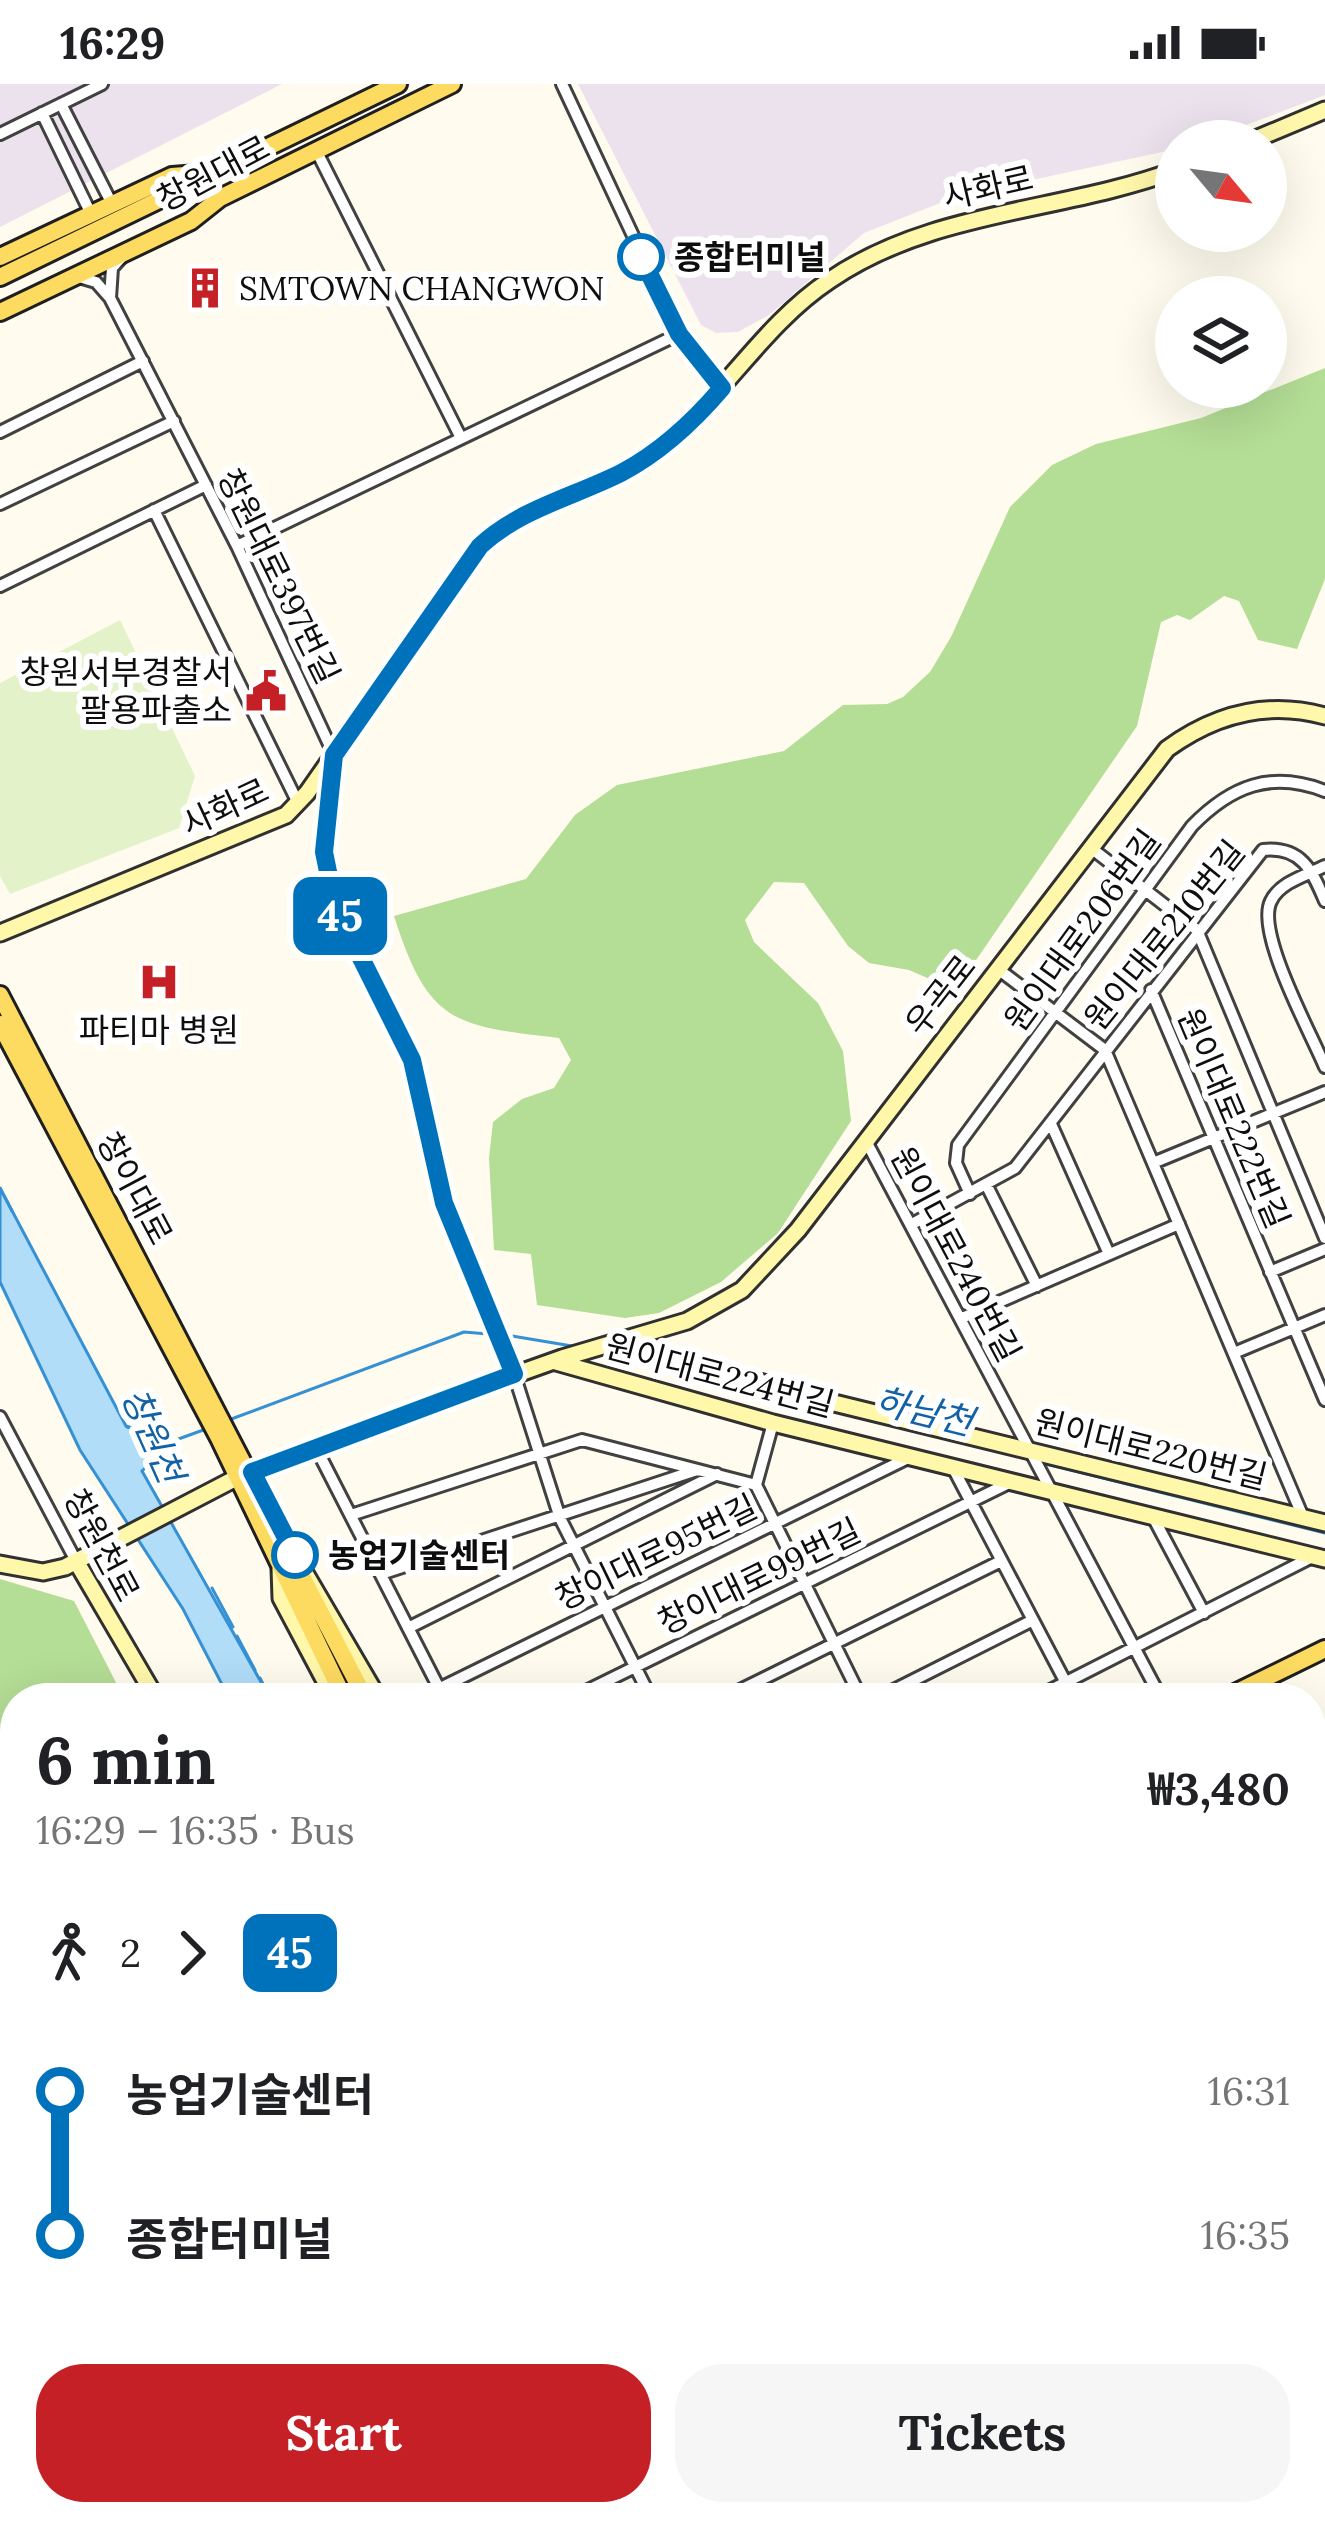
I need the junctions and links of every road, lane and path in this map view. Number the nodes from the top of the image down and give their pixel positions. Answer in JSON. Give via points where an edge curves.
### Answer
{"nodes":[{"id":1,"x":101,"y":84,"type":"edge"},
{"id":2,"x":398,"y":84,"type":"edge"},
{"id":3,"x":452,"y":84,"type":"edge"},
{"id":4,"x":552,"y":84,"type":"edge"},
{"id":5,"x":566,"y":89,"type":"edge"},
{"id":6,"x":62,"y":104,"type":"junction"},
{"id":7,"x":1325,"y":110,"type":"edge"},
{"id":8,"x":42,"y":113,"type":"junction"},
{"id":9,"x":1287,"y":126,"type":"edge"},
{"id":10,"x":0,"y":134,"type":"edge"},
{"id":11,"x":317,"y":152,"type":"junction"},
{"id":12,"x":211,"y":174,"type":"junction"},
{"id":13,"x":1155,"y":175,"type":"edge"},
{"id":14,"x":220,"y":198,"type":"junction"},
{"id":15,"x":113,"y":206,"type":"junction"},
{"id":16,"x":92,"y":216,"type":"junction"},
{"id":17,"x":128,"y":251,"type":"junction"},
{"id":18,"x":0,"y":256,"type":"edge"},
{"id":19,"x":0,"y":277,"type":"edge"},
{"id":20,"x":71,"y":277,"type":"junction"},
{"id":21,"x":110,"y":298,"type":"junction"},
{"id":22,"x":0,"y":299,"type":"edge"},
{"id":23,"x":0,"y":312,"type":"edge"},
{"id":24,"x":679,"y":334,"type":"junction"},
{"id":25,"x":143,"y":362,"type":"junction"},
{"id":26,"x":722,"y":388,"type":"junction"},
{"id":27,"x":174,"y":421,"type":"junction"},
{"id":28,"x":0,"y":433,"type":"edge"},
{"id":29,"x":460,"y":436,"type":"junction"},
{"id":30,"x":206,"y":484,"type":"junction"},
{"id":31,"x":0,"y":504,"type":"edge"},
{"id":32,"x":154,"y":510,"type":"junction"},
{"id":33,"x":238,"y":546,"type":"junction"},
{"id":34,"x":0,"y":586,"type":"edge"},
{"id":35,"x":1325,"y":716,"type":"edge"},
{"id":36,"x":334,"y":755,"type":"junction"},
{"id":37,"x":1325,"y":791,"type":"edge"},
{"id":38,"x":298,"y":803,"type":"junction"},
{"id":39,"x":1090,"y":848,"type":"junction"},
{"id":40,"x":1319,"y":869,"type":"edge"},
{"id":41,"x":1145,"y":892,"type":"junction"},
{"id":42,"x":1325,"y":902,"type":"edge"},
{"id":43,"x":46,"y":914,"type":"junction"},
{"id":44,"x":0,"y":919,"type":"edge"},
{"id":45,"x":1197,"y":930,"type":"junction"},
{"id":46,"x":0,"y":936,"type":"edge"},
{"id":47,"x":998,"y":969,"type":"junction"},
{"id":48,"x":1151,"y":990,"type":"junction"},
{"id":49,"x":0,"y":995,"type":"edge"},
{"id":50,"x":1056,"y":1011,"type":"junction"},
{"id":51,"x":0,"y":1024,"type":"edge"},
{"id":52,"x":1105,"y":1050,"type":"junction"},
{"id":53,"x":1325,"y":1067,"type":"edge"},
{"id":54,"x":1325,"y":1091,"type":"edge"},
{"id":55,"x":1272,"y":1112,"type":"junction"},
{"id":56,"x":1051,"y":1124,"type":"junction"},
{"id":57,"x":1212,"y":1138,"type":"junction"},
{"id":58,"x":866,"y":1141,"type":"junction"},
{"id":59,"x":1153,"y":1163,"type":"junction"},
{"id":60,"x":987,"y":1186,"type":"junction"},
{"id":61,"x":970,"y":1194,"type":"junction"},
{"id":62,"x":914,"y":1223,"type":"junction"},
{"id":63,"x":1179,"y":1224,"type":"junction"},
{"id":64,"x":1325,"y":1238,"type":"edge"},
{"id":65,"x":1325,"y":1249,"type":"edge"},
{"id":66,"x":1109,"y":1254,"type":"junction"},
{"id":67,"x":1270,"y":1272,"type":"junction"},
{"id":68,"x":1037,"y":1286,"type":"junction"},
{"id":69,"x":1325,"y":1316,"type":"edge"},
{"id":70,"x":962,"y":1318,"type":"junction"},
{"id":71,"x":1294,"y":1328,"type":"junction"},
{"id":72,"x":610,"y":1342,"type":"junction"},
{"id":73,"x":1234,"y":1353,"type":"junction"},
{"id":74,"x":558,"y":1360,"type":"junction"},
{"id":75,"x":514,"y":1374,"type":"junction"},
{"id":76,"x":1325,"y":1400,"type":"edge"},
{"id":77,"x":213,"y":1413,"type":"junction"},
{"id":78,"x":0,"y":1417,"type":"edge"},
{"id":79,"x":772,"y":1423,"type":"junction"},
{"id":80,"x":315,"y":1446,"type":"junction"},
{"id":81,"x":1029,"y":1452,"type":"junction"},
{"id":82,"x":540,"y":1454,"type":"junction"},
{"id":83,"x":915,"y":1454,"type":"junction"},
{"id":84,"x":950,"y":1463,"type":"junction"},
{"id":85,"x":697,"y":1470,"type":"junction"},
{"id":86,"x":717,"y":1474,"type":"junction"},
{"id":87,"x":245,"y":1475,"type":"junction"},
{"id":88,"x":1016,"y":1479,"type":"junction"},
{"id":89,"x":1046,"y":1484,"type":"junction"},
{"id":90,"x":756,"y":1485,"type":"junction"},
{"id":91,"x":969,"y":1502,"type":"junction"},
{"id":92,"x":1151,"y":1514,"type":"junction"},
{"id":93,"x":351,"y":1515,"type":"junction"},
{"id":94,"x":1303,"y":1516,"type":"junction"},
{"id":95,"x":560,"y":1518,"type":"junction"},
{"id":96,"x":1325,"y":1523,"type":"edge"},
{"id":97,"x":775,"y":1525,"type":"junction"},
{"id":98,"x":574,"y":1546,"type":"junction"},
{"id":99,"x":295,"y":1555,"type":"junction"},
{"id":100,"x":84,"y":1557,"type":"junction"},
{"id":101,"x":1320,"y":1557,"type":"edge"},
{"id":102,"x":1000,"y":1562,"type":"junction"},
{"id":103,"x":0,"y":1564,"type":"edge"},
{"id":104,"x":280,"y":1569,"type":"junction"},
{"id":105,"x":381,"y":1574,"type":"junction"},
{"id":106,"x":806,"y":1585,"type":"junction"},
{"id":107,"x":604,"y":1607,"type":"junction"},
{"id":108,"x":1204,"y":1613,"type":"junction"},
{"id":109,"x":1031,"y":1621,"type":"junction"},
{"id":110,"x":408,"y":1628,"type":"junction"},
{"id":111,"x":836,"y":1644,"type":"junction"},
{"id":112,"x":1136,"y":1648,"type":"junction"},
{"id":113,"x":1325,"y":1648,"type":"edge"},
{"id":114,"x":636,"y":1666,"type":"junction"},
{"id":115,"x":148,"y":1683,"type":"edge"},
{"id":116,"x":326,"y":1683,"type":"edge"},
{"id":117,"x":337,"y":1683,"type":"edge"},
{"id":118,"x":357,"y":1683,"type":"edge"},
{"id":119,"x":369,"y":1683,"type":"edge"},
{"id":120,"x":436,"y":1683,"type":"edge"},
{"id":121,"x":460,"y":1683,"type":"edge"},
{"id":122,"x":602,"y":1683,"type":"edge"},
{"id":123,"x":644,"y":1683,"type":"edge"},
{"id":124,"x":755,"y":1683,"type":"edge"},
{"id":125,"x":854,"y":1683,"type":"edge"},
{"id":126,"x":908,"y":1683,"type":"edge"},
{"id":127,"x":1066,"y":1683,"type":"joint"},
{"id":128,"x":1154,"y":1683,"type":"edge"},
{"id":129,"x":1255,"y":1683,"type":"edge"}],
"edges":[{"from":1,"to":6,"type":"street"},
{"from":2,"to":12,"type":"main road","name":"창원대로"},
{"from":3,"to":11,"type":"main road","name":"창원대로"},
{"from":4,"to":5,"type":"street"},
{"from":5,"to":24,"type":"street"},
{"from":6,"to":8,"type":"street"},
{"from":6,"to":15,"type":"street"},
{"from":7,"to":9,"type":"street"},
{"from":8,"to":10,"type":"street"},
{"from":8,"to":16,"type":"street"},
{"from":11,"to":14,"type":"main road","name":"창원대로"},
{"from":11,"to":29,"type":"street"},
{"from":12,"to":15,"type":"main road","via":[[172,176]]},
{"from":12,"to":19,"type":"main road"},
{"from":13,"to":26,"type":"street","name":"사화로","via":[[874,254],[805,298]]},
{"from":14,"to":17,"type":"main road","name":"창원대로"},
{"from":14,"to":22,"type":"main road"},
{"from":15,"to":16,"type":"main road"},
{"from":16,"to":18,"type":"main road"},
{"from":17,"to":20,"type":"main road","name":"창원대로"},
{"from":17,"to":21,"type":"street","via":[[112,268]]},
{"from":20,"to":21,"type":"street","via":[[87,277]]},
{"from":20,"to":23,"type":"main road","name":"창원대로"},
{"from":21,"to":25,"type":"street","name":"창원대로397번길"},
{"from":24,"to":26,"type":"street"},
{"from":24,"to":29,"type":"street"},
{"from":25,"to":27,"type":"street","name":"창원대로397번길"},
{"from":25,"to":28,"type":"street"},
{"from":26,"to":36,"type":"street","name":"사화로","via":[[638,464],[508,523],[480,546]]},
{"from":27,"to":30,"type":"street","name":"창원대로397번길"},
{"from":27,"to":31,"type":"street"},
{"from":29,"to":33,"type":"street"},
{"from":30,"to":32,"type":"street"},
{"from":30,"to":33,"type":"street","name":"창원대로397번길"},
{"from":32,"to":34,"type":"street"},
{"from":32,"to":38,"type":"street"},
{"from":33,"to":36,"type":"street","name":"창원대로397번길"},
{"from":35,"to":39,"type":"street","name":"우곡로","via":[[1261,710],[1197,727],[1167,748]]},
{"from":36,"to":38,"type":"street","name":"사화로"},
{"from":36,"to":75,"type":"street","via":[[324,852],[331,896],[412,1060],[444,1203]]},
{"from":37,"to":41,"type":"street","name":"원이대로206번길","via":[[1253,782],[1216,800]]},
{"from":38,"to":43,"type":"street","name":"사화로","via":[[274,824]]},
{"from":39,"to":41,"type":"street"},
{"from":39,"to":47,"type":"street","name":"우곡로"},
{"from":40,"to":42,"type":"street"},
{"from":40,"to":45,"type":"street","name":"원이대로210번길","via":[[1280,848],[1263,850]]},
{"from":40,"to":53,"type":"street","via":[[1270,901],[1265,927]]},
{"from":41,"to":45,"type":"street"},
{"from":41,"to":50,"type":"street","name":"원이대로206번길"},
{"from":43,"to":44,"type":"street"},
{"from":43,"to":46,"type":"street","name":"사화로"},
{"from":45,"to":48,"type":"street","name":"원이대로210번길"},
{"from":45,"to":55,"type":"street"},
{"from":47,"to":50,"type":"street"},
{"from":47,"to":58,"type":"street","name":"우곡로"},
{"from":48,"to":52,"type":"street","name":"원이대로210번길"},
{"from":48,"to":57,"type":"street","name":"원이대로222번길"},
{"from":49,"to":77,"type":"main road","name":"창이대로"},
{"from":50,"to":52,"type":"street"},
{"from":50,"to":61,"type":"street","name":"원이대로206번길","via":[[958,1145],[956,1163]]},
{"from":51,"to":77,"type":"main road","name":"창이대로"},
{"from":52,"to":56,"type":"street","name":"원이대로210번길"},
{"from":52,"to":59,"type":"street"},
{"from":54,"to":55,"type":"street"},
{"from":55,"to":57,"type":"street"},
{"from":55,"to":64,"type":"street"},
{"from":56,"to":60,"type":"street","name":"원이대로210번길","via":[[1015,1168]]},
{"from":56,"to":66,"type":"street"},
{"from":57,"to":59,"type":"street"},
{"from":57,"to":67,"type":"street","name":"원이대로222번길"},
{"from":58,"to":62,"type":"street","name":"원이대로240번길"},
{"from":58,"to":72,"type":"street","name":"우곡로","via":[[742,1290],[687,1321]]},
{"from":59,"to":63,"type":"street"},
{"from":60,"to":61,"type":"street","name":"원이대로210번길"},
{"from":60,"to":68,"type":"street"},
{"from":61,"to":62,"type":"street","name":"원이대로210번길"},
{"from":62,"to":70,"type":"street","name":"원이대로240번길"},
{"from":63,"to":66,"type":"street"},
{"from":63,"to":73,"type":"street"},
{"from":65,"to":67,"type":"street"},
{"from":66,"to":68,"type":"street"},
{"from":67,"to":71,"type":"street","name":"원이대로222번길"},
{"from":68,"to":70,"type":"street"},
{"from":69,"to":71,"type":"street"},
{"from":70,"to":81,"type":"street","name":"원이대로240번길"},
{"from":71,"to":73,"type":"street"},
{"from":71,"to":76,"type":"street","name":"원이대로222번길"},
{"from":72,"to":74,"type":"street","name":"우곡로"},
{"from":72,"to":81,"type":"street","name":"원이대로220번길"},
{"from":73,"to":94,"type":"street"},
{"from":74,"to":75,"type":"street"},
{"from":74,"to":79,"type":"street","name":"원이대로224번길"},
{"from":75,"to":80,"type":"street"},
{"from":75,"to":82,"type":"street"},
{"from":77,"to":87,"type":"main road"},
{"from":78,"to":100,"type":"street","name":"창원천로"},
{"from":79,"to":83,"type":"street","name":"원이대로224번길"},
{"from":79,"to":90,"type":"street"},
{"from":80,"to":87,"type":"street"},
{"from":80,"to":93,"type":"street"},
{"from":81,"to":89,"type":"street","name":"원이대로240번길"},
{"from":81,"to":94,"type":"street","name":"원이대로220번길"},
{"from":82,"to":85,"type":"street","via":[[582,1440]]},
{"from":82,"to":93,"type":"street"},
{"from":82,"to":95,"type":"street"},
{"from":83,"to":84,"type":"street","name":"원이대로224번길"},
{"from":83,"to":97,"type":"street","name":"창이대로95번길"},
{"from":84,"to":88,"type":"street","name":"원이대로224번길"},
{"from":84,"to":91,"type":"street"},
{"from":85,"to":86,"type":"street"},
{"from":85,"to":95,"type":"street"},
{"from":86,"to":90,"type":"street"},
{"from":86,"to":98,"type":"street"},
{"from":87,"to":99,"type":"main road"},
{"from":87,"to":100,"type":"street"},
{"from":87,"to":104,"type":"main road"},
{"from":88,"to":89,"type":"street","name":"원이대로224번길"},
{"from":88,"to":91,"type":"street","name":"창이대로99번길"},
{"from":89,"to":92,"type":"street","name":"원이대로224번길"},
{"from":89,"to":112,"type":"street"},
{"from":90,"to":97,"type":"street"},
{"from":91,"to":102,"type":"street"},
{"from":91,"to":106,"type":"street","name":"창이대로99번길"},
{"from":92,"to":101,"type":"street","name":"원이대로224번길"},
{"from":92,"to":108,"type":"street"},
{"from":93,"to":105,"type":"street"},
{"from":94,"to":96,"type":"street","name":"원이대로220번길"},
{"from":95,"to":98,"type":"street"},
{"from":95,"to":105,"type":"street"},
{"from":97,"to":106,"type":"street"},
{"from":97,"to":107,"type":"street","name":"창이대로95번길"},
{"from":98,"to":107,"type":"street"},
{"from":98,"to":110,"type":"street"},
{"from":99,"to":118,"type":"main road"},
{"from":99,"to":119,"type":"street"},
{"from":100,"to":103,"type":"street","via":[[47,1572]]},
{"from":100,"to":115,"type":"street","name":"창원천로"},
{"from":101,"to":108,"type":"street","name":"원이대로224번길"},
{"from":102,"to":109,"type":"street"},
{"from":102,"to":111,"type":"street"},
{"from":104,"to":116,"type":"street","via":[[281,1598]]},
{"from":104,"to":117,"type":"main road"},
{"from":105,"to":110,"type":"street"},
{"from":106,"to":111,"type":"street"},
{"from":106,"to":114,"type":"street","name":"창이대로99번길"},
{"from":107,"to":114,"type":"street"},
{"from":107,"to":121,"type":"street","name":"창이대로95번길"},
{"from":108,"to":112,"type":"street","name":"원이대로224번길"},
{"from":109,"to":126,"type":"street"},
{"from":109,"to":127,"type":"street"},
{"from":110,"to":120,"type":"street"},
{"from":111,"to":124,"type":"street"},
{"from":111,"to":125,"type":"street"},
{"from":112,"to":127,"type":"street","name":"원이대로224번길"},
{"from":112,"to":128,"type":"street"},
{"from":113,"to":129,"type":"main road"},
{"from":114,"to":122,"type":"street","name":"창이대로99번길"},
{"from":114,"to":123,"type":"street"}]}
